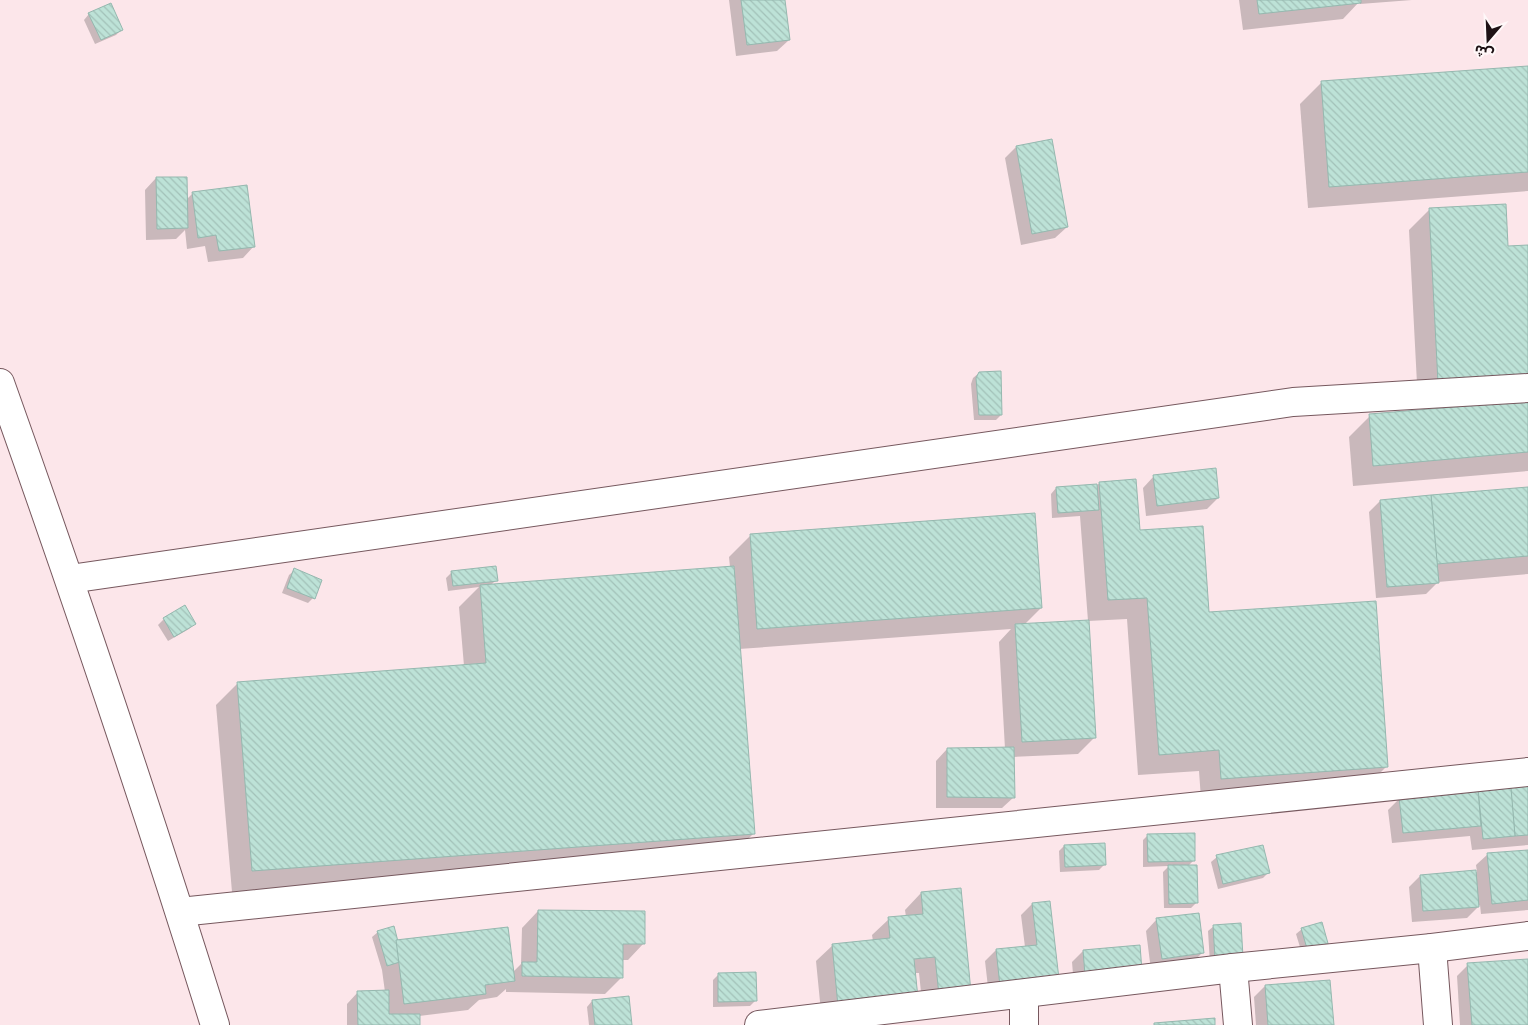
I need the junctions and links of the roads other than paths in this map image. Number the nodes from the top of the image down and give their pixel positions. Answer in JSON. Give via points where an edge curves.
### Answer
{"nodes":[{"id":1,"x":0,"y":384,"type":"edge"},
{"id":2,"x":1528,"y":388,"type":"edge"},
{"id":3,"x":70,"y":579,"type":"junction"},
{"id":4,"x":1528,"y":772,"type":"edge"},
{"id":5,"x":180,"y":912,"type":"junction"},
{"id":6,"x":1528,"y":936,"type":"edge"},
{"id":7,"x":1432,"y":948,"type":"junction"},
{"id":8,"x":1233,"y":968,"type":"junction"},
{"id":9,"x":1024,"y":994,"type":"junction"},
{"id":10,"x":215,"y":1025,"type":"edge"},
{"id":11,"x":759,"y":1025,"type":"edge"},
{"id":12,"x":1024,"y":1025,"type":"edge"},
{"id":13,"x":1238,"y":1025,"type":"edge"},
{"id":14,"x":1438,"y":1025,"type":"edge"}],
"edges":[{"from":1,"to":3,"type":"street"},
{"from":2,"to":3,"type":"street","via":[[1292,402]]},
{"from":3,"to":5,"type":"street"},
{"from":4,"to":5,"type":"street"},
{"from":5,"to":10,"type":"street"},
{"from":6,"to":7,"type":"street"},
{"from":7,"to":8,"type":"street"},
{"from":7,"to":14,"type":"street"},
{"from":8,"to":9,"type":"street"},
{"from":8,"to":13,"type":"street"},
{"from":9,"to":11,"type":"street"},
{"from":9,"to":12,"type":"street"}]}
